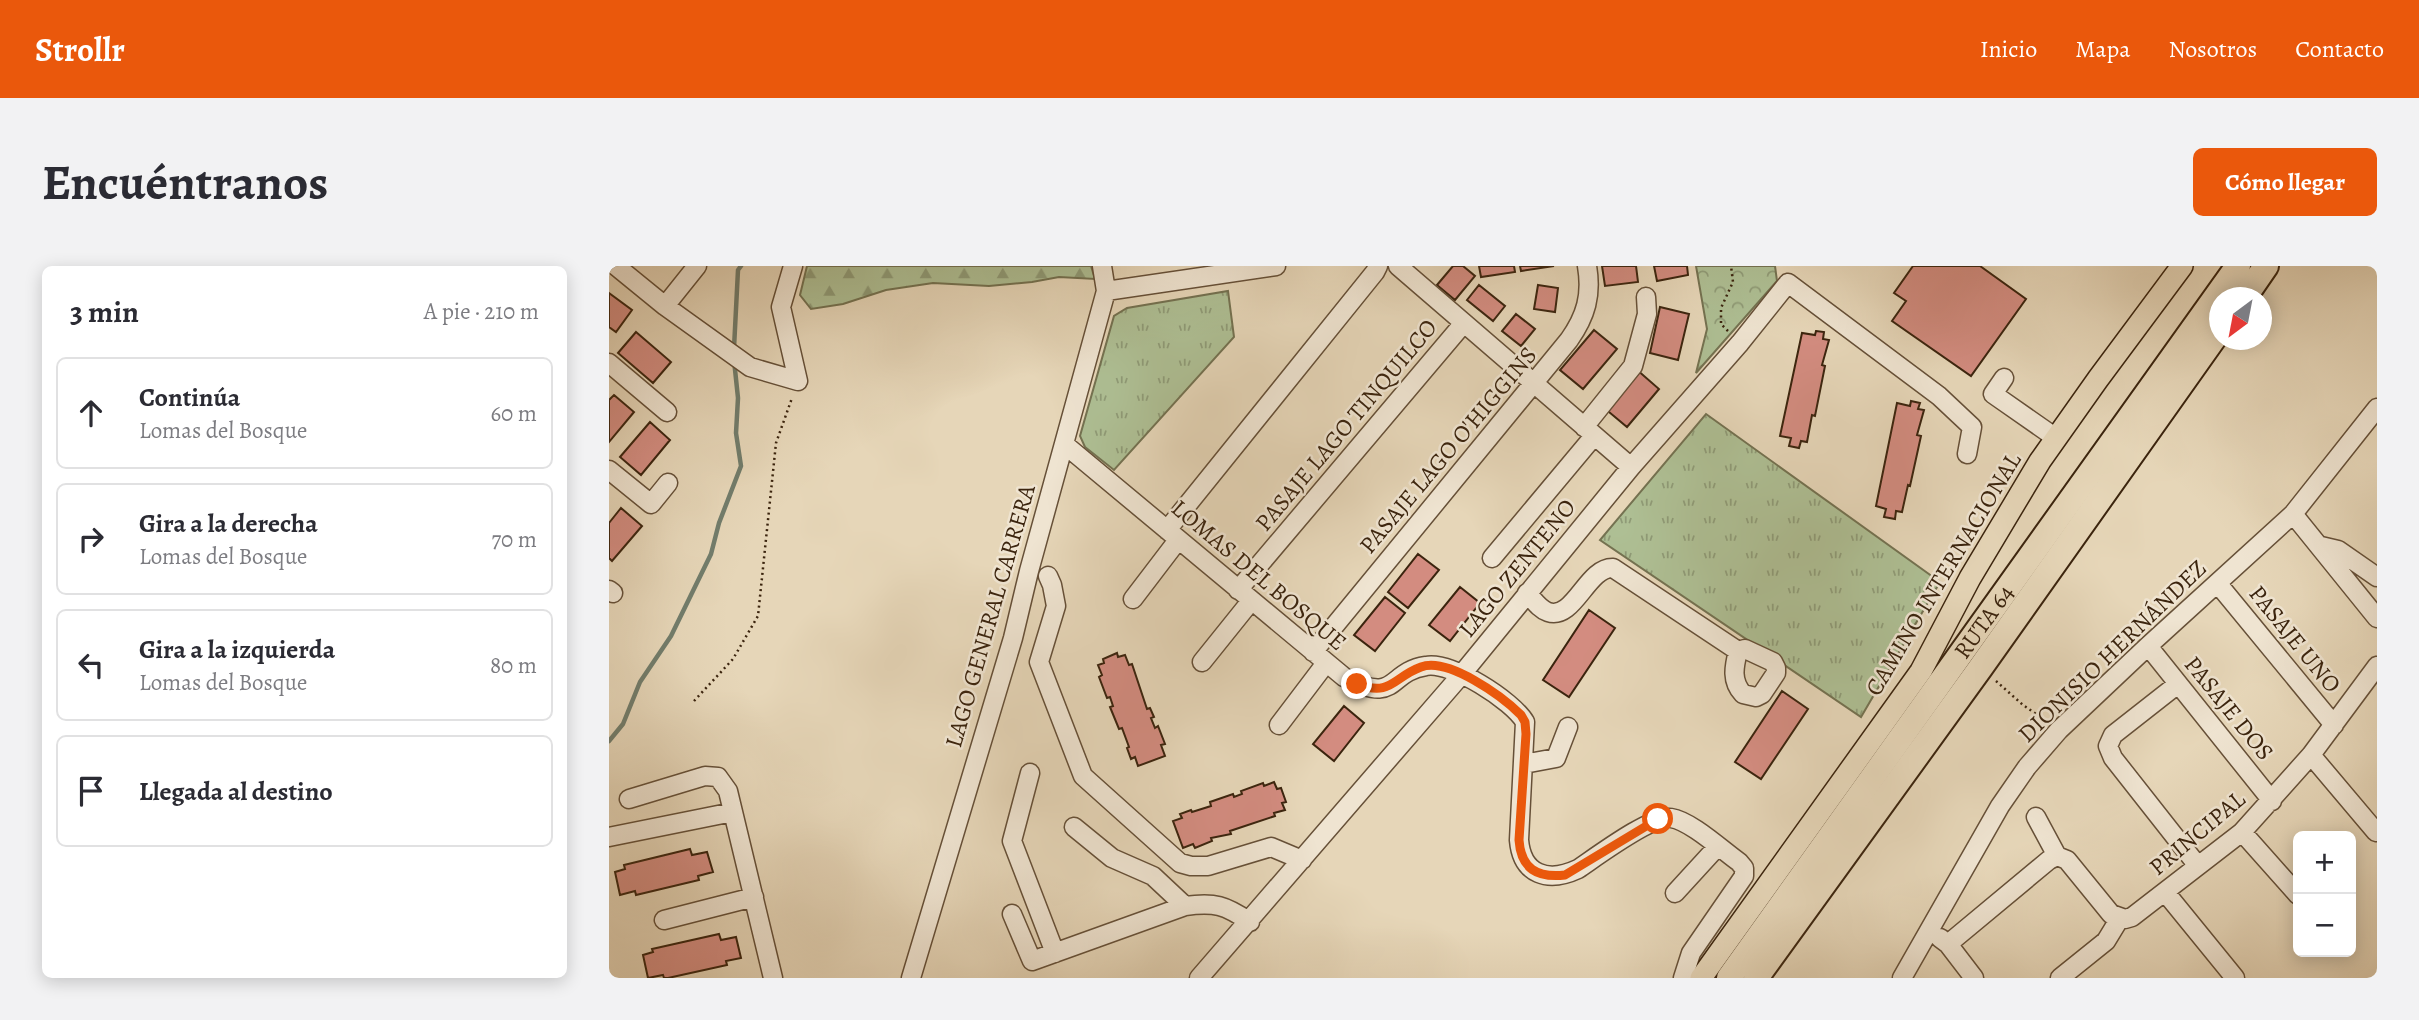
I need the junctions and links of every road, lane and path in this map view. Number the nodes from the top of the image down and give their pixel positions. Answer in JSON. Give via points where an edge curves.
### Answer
{"nodes":[{"id":1,"x":616,"y":266,"type":"edge"},
{"id":2,"x":697,"y":266,"type":"edge"},
{"id":3,"x":793,"y":266,"type":"edge"},
{"id":4,"x":1102,"y":266,"type":"edge"},
{"id":5,"x":1276,"y":266,"type":"edge"},
{"id":6,"x":1378,"y":266,"type":"edge"},
{"id":7,"x":1398,"y":266,"type":"edge"},
{"id":8,"x":1587,"y":266,"type":"edge"},
{"id":9,"x":1731,"y":266,"type":"edge"},
{"id":10,"x":2182,"y":266,"type":"edge"},
{"id":11,"x":2238,"y":266,"type":"edge"},
{"id":12,"x":2266,"y":266,"type":"edge"},
{"id":13,"x":1788,"y":274,"type":"edge"},
{"id":14,"x":2251,"y":287,"type":"edge"},
{"id":15,"x":1106,"y":291,"type":"junction"},
{"id":16,"x":1646,"y":297,"type":"dead end"},
{"id":17,"x":665,"y":306,"type":"junction"},
{"id":18,"x":1463,"y":324,"type":"junction"},
{"id":19,"x":1740,"y":343,"type":"junction"},
{"id":20,"x":2209,"y":346,"type":"edge"},
{"id":21,"x":609,"y":363,"type":"edge"},
{"id":22,"x":2004,"y":378,"type":"dead end"},
{"id":23,"x":799,"y":381,"type":"junction"},
{"id":24,"x":1535,"y":384,"type":"junction"},
{"id":25,"x":667,"y":412,"type":"dead end"},
{"id":26,"x":2374,"y":418,"type":"edge"},
{"id":27,"x":1589,"y":431,"type":"junction"},
{"id":28,"x":2056,"y":438,"type":"junction"},
{"id":29,"x":1063,"y":444,"type":"junction"},
{"id":30,"x":1967,"y":454,"type":"dead end"},
{"id":31,"x":1631,"y":467,"type":"junction"},
{"id":32,"x":609,"y":470,"type":"edge"},
{"id":33,"x":668,"y":483,"type":"dead end"},
{"id":34,"x":2293,"y":514,"type":"junction"},
{"id":35,"x":1173,"y":535,"type":"junction"},
{"id":36,"x":2321,"y":547,"type":"junction"},
{"id":37,"x":1492,"y":558,"type":"dead end"},
{"id":38,"x":1040,"y":574,"type":"junction"},
{"id":39,"x":2377,"y":577,"type":"edge"},
{"id":40,"x":2218,"y":584,"type":"junction"},
{"id":41,"x":1527,"y":593,"type":"junction"},
{"id":42,"x":1245,"y":595,"type":"junction"},
{"id":43,"x":1133,"y":599,"type":"dead end"},
{"id":44,"x":2377,"y":618,"type":"edge"},
{"id":45,"x":2148,"y":646,"type":"junction"},
{"id":46,"x":1738,"y":651,"type":"dead end"},
{"id":47,"x":1319,"y":658,"type":"junction"},
{"id":48,"x":1202,"y":662,"type":"dead end"},
{"id":49,"x":2377,"y":666,"type":"edge"},
{"id":50,"x":1981,"y":667,"type":"junction"},
{"id":51,"x":1462,"y":674,"type":"junction"},
{"id":52,"x":2178,"y":684,"type":"junction"},
{"id":53,"x":694,"y":701,"type":"dead end"},
{"id":54,"x":1279,"y":725,"type":"dead end"},
{"id":55,"x":2334,"y":725,"type":"junction"},
{"id":56,"x":1568,"y":727,"type":"dead end"},
{"id":57,"x":2059,"y":730,"type":"junction"},
{"id":58,"x":2311,"y":755,"type":"junction"},
{"id":59,"x":1524,"y":764,"type":"junction"},
{"id":60,"x":1030,"y":773,"type":"dead end"},
{"id":61,"x":629,"y":799,"type":"dead end"},
{"id":62,"x":2271,"y":802,"type":"junction"},
{"id":63,"x":733,"y":812,"type":"junction"},
{"id":64,"x":2036,"y":817,"type":"dead end"},
{"id":65,"x":1075,"y":827,"type":"dead end"},
{"id":66,"x":2242,"y":832,"type":"junction"},
{"id":67,"x":2376,"y":832,"type":"edge"},
{"id":68,"x":609,"y":837,"type":"edge"},
{"id":69,"x":1718,"y":846,"type":"junction"},
{"id":70,"x":2057,"y":856,"type":"junction"},
{"id":71,"x":1302,"y":860,"type":"junction"},
{"id":72,"x":2198,"y":866,"type":"junction"},
{"id":73,"x":2165,"y":892,"type":"junction"},
{"id":74,"x":1675,"y":893,"type":"dead end"},
{"id":75,"x":2297,"y":894,"type":"edge"},
{"id":76,"x":754,"y":897,"type":"junction"},
{"id":77,"x":1185,"y":906,"type":"junction"},
{"id":78,"x":1012,"y":914,"type":"dead end"},
{"id":79,"x":2120,"y":918,"type":"junction"},
{"id":80,"x":664,"y":920,"type":"dead end"},
{"id":81,"x":1250,"y":922,"type":"junction"},
{"id":82,"x":1928,"y":930,"type":"junction"},
{"id":83,"x":1948,"y":944,"type":"junction"},
{"id":84,"x":1055,"y":953,"type":"junction"},
{"id":85,"x":1035,"y":970,"type":"edge"},
{"id":86,"x":2224,"y":975,"type":"edge"},
{"id":87,"x":773,"y":978,"type":"edge"},
{"id":88,"x":911,"y":978,"type":"edge"},
{"id":89,"x":1199,"y":978,"type":"edge"},
{"id":90,"x":1683,"y":978,"type":"edge"},
{"id":91,"x":1701,"y":978,"type":"edge"},
{"id":92,"x":1728,"y":978,"type":"edge"},
{"id":93,"x":1756,"y":978,"type":"edge"},
{"id":94,"x":1902,"y":978,"type":"edge"},
{"id":95,"x":1974,"y":978,"type":"edge"},
{"id":96,"x":2060,"y":978,"type":"edge"}],
"edges":[{"from":1,"to":17,"type":"street"},
{"from":2,"to":17,"type":"street"},
{"from":3,"to":23,"type":"street","via":[[781,307]]},
{"from":4,"to":15,"type":"street","name":"LAGO GENERAL CARRERA"},
{"from":5,"to":15,"type":"street"},
{"from":6,"to":35,"type":"street"},
{"from":7,"to":18,"type":"street"},
{"from":8,"to":24,"type":"street","name":"PASAJE LAGO O'HIGGINS","via":[[1589,297],[1579,326]]},
{"from":9,"to":19,"type":"path","via":[[1733,282],[1721,308],[1721,324]]},
{"from":10,"to":28,"type":"main road","name":"CAMINO INTERNACIONAL"},
{"from":11,"to":92,"type":"highway","name":"RUTA 64"},
{"from":12,"to":14,"type":"highway"},
{"from":13,"to":19,"type":"street","name":"LAGO ZENTENO"},
{"from":13,"to":30,"type":"street","via":[[1972,427]]},
{"from":15,"to":29,"type":"street","name":"LAGO GENERAL CARRERA"},
{"from":16,"to":27,"type":"street","via":[[1647,314],[1633,366]]},
{"from":17,"to":23,"type":"street","via":[[750,367]]},
{"from":18,"to":24,"type":"street"},
{"from":18,"to":42,"type":"street","name":"PASAJE LAGO TINQUILCO"},
{"from":19,"to":31,"type":"street","name":"LAGO ZENTENO"},
{"from":20,"to":50,"type":"highway","name":"RUTA 64"},
{"from":21,"to":25,"type":"street"},
{"from":22,"to":28,"type":"street","via":[[1993,394]]},
{"from":23,"to":53,"type":"path","via":[[776,443],[758,616],[733,659]]},
{"from":24,"to":27,"type":"street"},
{"from":24,"to":47,"type":"street","name":"PASAJE LAGO O'HIGGINS"},
{"from":26,"to":34,"type":"street","name":"DIONISIO HERNÁNDEZ"},
{"from":27,"to":31,"type":"street"},
{"from":27,"to":37,"type":"street"},
{"from":28,"to":91,"type":"main road","name":"CAMINO INTERNACIONAL","via":[[1970,578],[1921,671]]},
{"from":29,"to":35,"type":"street","name":"LOMAS DEL BOSQUE"},
{"from":29,"to":38,"type":"street","name":"LAGO GENERAL CARRERA"},
{"from":31,"to":41,"type":"street","name":"LAGO ZENTENO"},
{"from":32,"to":33,"type":"street","via":[[651,504]]},
{"from":34,"to":36,"type":"street"},
{"from":34,"to":40,"type":"street","name":"DIONISIO HERNÁNDEZ"},
{"from":35,"to":42,"type":"street","name":"LOMAS DEL BOSQUE"},
{"from":35,"to":43,"type":"street"},
{"from":36,"to":39,"type":"street","via":[[2338,550]]},
{"from":36,"to":44,"type":"street"},
{"from":38,"to":71,"type":"street","via":[[1052,585],[1056,606],[1039,662],[1083,776],[1180,863],[1208,866],[1271,847]]},
{"from":38,"to":88,"type":"street","name":"LAGO GENERAL CARRERA","via":[[1013,638]]},
{"from":40,"to":45,"type":"street","name":"DIONISIO HERNÁNDEZ"},
{"from":40,"to":55,"type":"street","name":"PASAJE UNO"},
{"from":41,"to":46,"type":"street","via":[[1543,610],[1562,611],[1599,572],[1613,568]]},
{"from":41,"to":51,"type":"street","name":"LAGO ZENTENO"},
{"from":42,"to":47,"type":"street","name":"LOMAS DEL BOSQUE"},
{"from":42,"to":48,"type":"street","name":"PASAJE LAGO TINQUILCO"},
{"from":45,"to":52,"type":"street","name":"PASAJE DOS"},
{"from":45,"to":57,"type":"street","name":"DIONISIO HERNÁNDEZ"},
{"from":47,"to":51,"type":"street","name":"LOMAS DEL BOSQUE","via":[[1370,689],[1391,686],[1421,666],[1433,664]]},
{"from":47,"to":54,"type":"street","name":"PASAJE LAGO O'HIGGINS"},
{"from":49,"to":55,"type":"street","name":"PRINCIPAL"},
{"from":50,"to":57,"type":"path","via":[[2022,705]]},
{"from":50,"to":93,"type":"highway","name":"RUTA 64"},
{"from":51,"to":59,"type":"street","name":"LOMAS DEL BOSQUE","via":[[1521,715],[1526,734]]},
{"from":51,"to":71,"type":"street","name":"LAGO ZENTENO"},
{"from":52,"to":62,"type":"street","name":"PASAJE DOS"},
{"from":52,"to":72,"type":"street","via":[[2113,735],[2108,746]]},
{"from":55,"to":58,"type":"street","name":"PRINCIPAL"},
{"from":56,"to":59,"type":"street","via":[[1556,758]]},
{"from":57,"to":82,"type":"street","name":"DIONISIO HERNÁNDEZ","via":[[2000,806]]},
{"from":58,"to":62,"type":"street","name":"PRINCIPAL"},
{"from":58,"to":67,"type":"street"},
{"from":59,"to":69,"type":"street","name":"LOMAS DEL BOSQUE","via":[[1520,854],[1532,870],[1565,875],[1658,819],[1678,820]]},
{"from":60,"to":84,"type":"street","via":[[1012,841]]},
{"from":61,"to":63,"type":"street","via":[[705,776],[718,777],[728,791]]},
{"from":62,"to":66,"type":"street","name":"PRINCIPAL"},
{"from":63,"to":68,"type":"street"},
{"from":63,"to":76,"type":"street"},
{"from":64,"to":70,"type":"street"},
{"from":65,"to":77,"type":"street","via":[[1112,858],[1153,876]]},
{"from":66,"to":72,"type":"street","name":"PRINCIPAL"},
{"from":66,"to":75,"type":"street"},
{"from":69,"to":74,"type":"street"},
{"from":69,"to":90,"type":"street","name":"LOMAS DEL BOSQUE","via":[[1739,862],[1744,876],[1691,953]]},
{"from":70,"to":79,"type":"street","via":[[2067,860],[2111,914]]},
{"from":70,"to":83,"type":"street"},
{"from":71,"to":81,"type":"street","name":"LAGO ZENTENO"},
{"from":72,"to":73,"type":"street","name":"PRINCIPAL"},
{"from":73,"to":79,"type":"street","name":"PRINCIPAL","via":[[2132,917]]},
{"from":73,"to":86,"type":"street"},
{"from":76,"to":80,"type":"street"},
{"from":76,"to":87,"type":"street"},
{"from":77,"to":81,"type":"street","via":[[1224,905]]},
{"from":77,"to":84,"type":"street"},
{"from":78,"to":85,"type":"street"},
{"from":79,"to":96,"type":"street","via":[[2106,941]]},
{"from":81,"to":89,"type":"street","name":"LAGO ZENTENO"},
{"from":82,"to":83,"type":"street"},
{"from":82,"to":94,"type":"street","name":"DIONISIO HERNÁNDEZ"},
{"from":83,"to":95,"type":"street"},
{"from":84,"to":85,"type":"street"}]}
